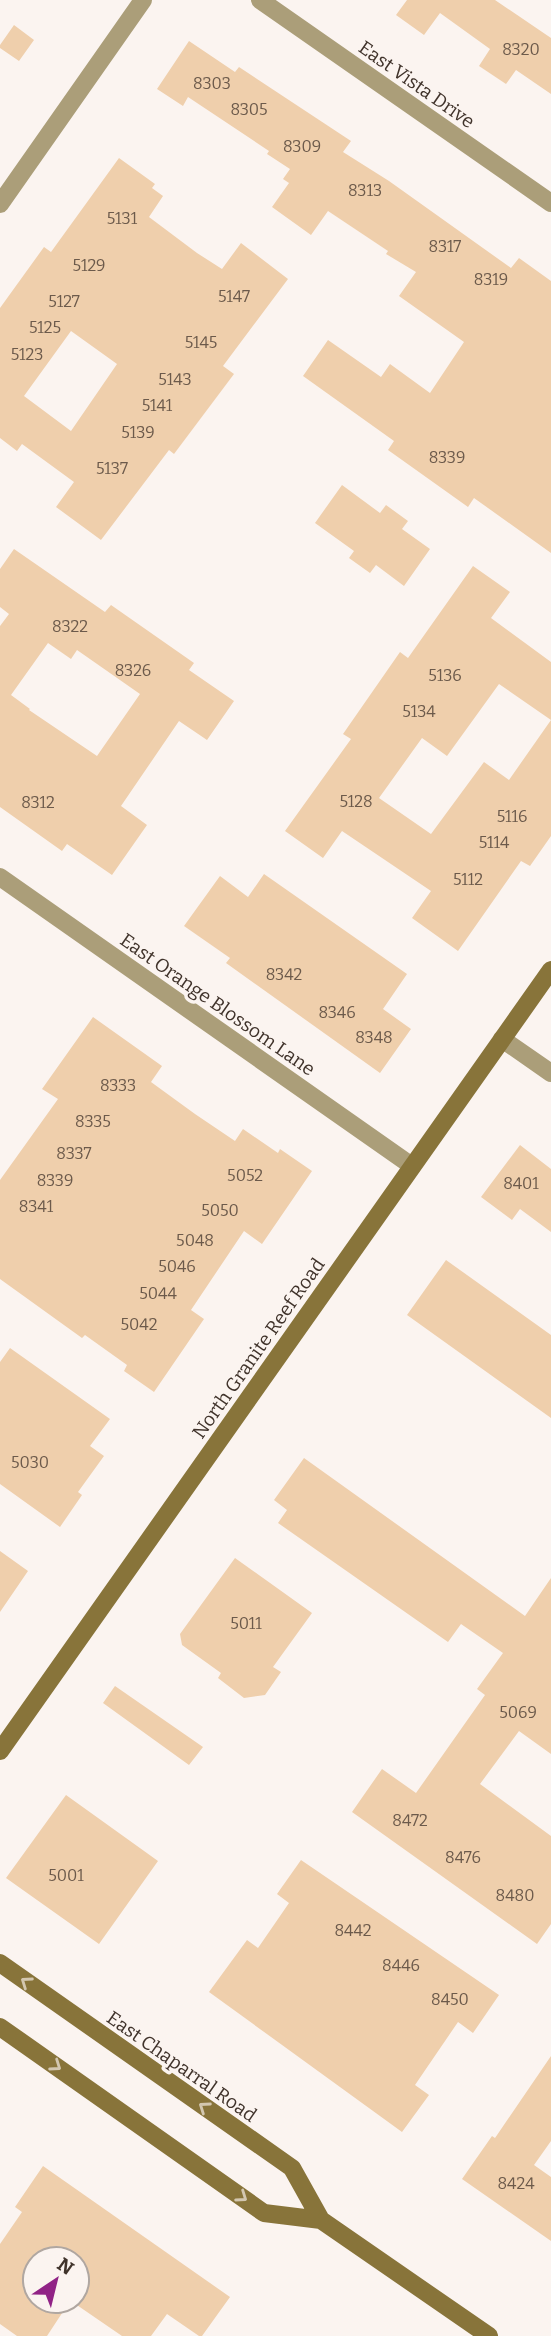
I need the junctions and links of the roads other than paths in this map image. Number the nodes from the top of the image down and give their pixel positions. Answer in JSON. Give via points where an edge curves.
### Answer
{"nodes":[{"id":1,"x":144,"y":0,"type":"edge"},
{"id":2,"x":260,"y":0,"type":"edge"},
{"id":3,"x":551,"y":203,"type":"edge"},
{"id":4,"x":0,"y":204,"type":"edge"},
{"id":5,"x":0,"y":877,"type":"edge"},
{"id":6,"x":551,"y":970,"type":"edge"},
{"id":7,"x":502,"y":1038,"type":"junction"},
{"id":8,"x":551,"y":1073,"type":"edge"},
{"id":9,"x":412,"y":1166,"type":"junction"},
{"id":10,"x":0,"y":1751,"type":"edge"},
{"id":11,"x":0,"y":1964,"type":"edge"},
{"id":12,"x":0,"y":2027,"type":"edge"},
{"id":13,"x":321,"y":2220,"type":"junction"},
{"id":14,"x":489,"y":2336,"type":"edge"}],
"edges":[{"from":1,"to":4,"type":"street"},
{"from":2,"to":3,"type":"street","name":"East Vista Drive"},
{"from":5,"to":9,"type":"street","name":"East Orange Blossom Lane"},
{"from":6,"to":7,"type":"main road","name":"North Granite Reef Road"},
{"from":7,"to":8,"type":"street"},
{"from":7,"to":9,"type":"main road","name":"North Granite Reef Road"},
{"from":9,"to":10,"type":"main road","name":"North Granite Reef Road"},
{"from":13,"to":11,"type":"main road","name":"East Chaparral Road","one_way":true,"via":[[292,2168]]},
{"from":12,"to":13,"type":"main road","name":"East Chaparral Road","one_way":true,"via":[[264,2213]]},
{"from":13,"to":14,"type":"main road","name":"East Chaparral Road"}]}
